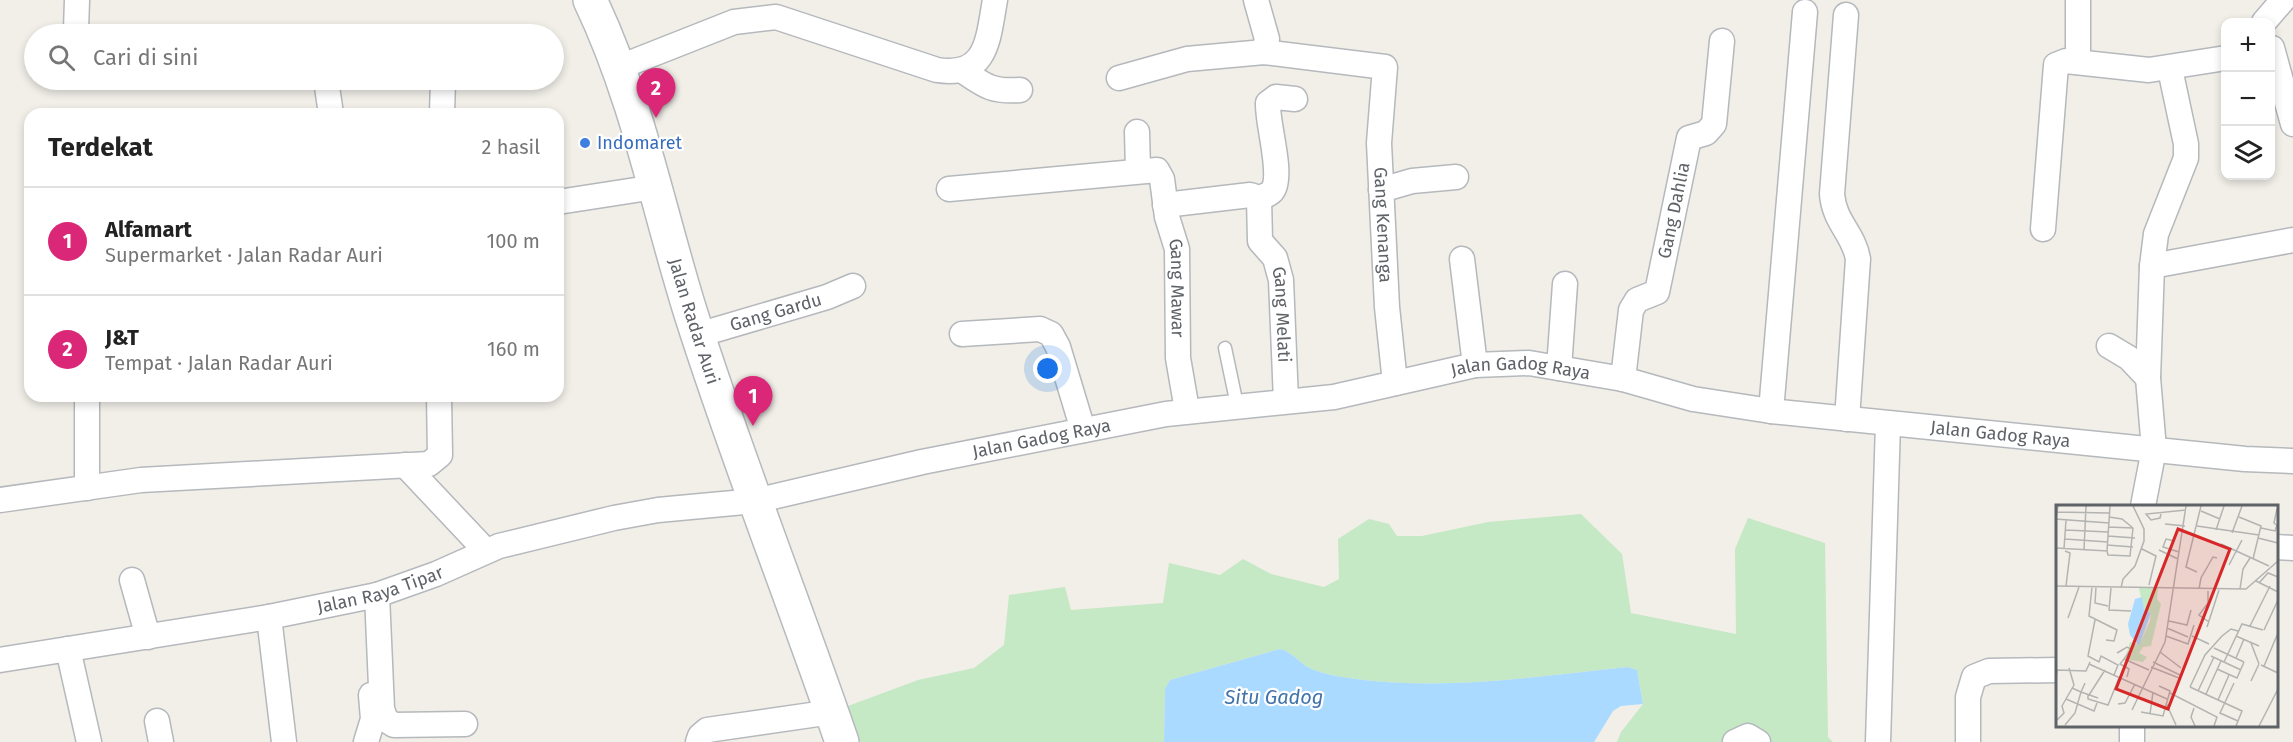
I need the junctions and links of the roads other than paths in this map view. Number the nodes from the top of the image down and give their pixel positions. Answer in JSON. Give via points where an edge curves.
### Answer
{"nodes":[{"id":1,"x":77,"y":0,"type":"edge"},
{"id":2,"x":590,"y":0,"type":"edge"},
{"id":3,"x":995,"y":0,"type":"edge"},
{"id":4,"x":1256,"y":0,"type":"edge"},
{"id":5,"x":2078,"y":0,"type":"edge"},
{"id":6,"x":2283,"y":0,"type":"edge"},
{"id":7,"x":1804,"y":12,"type":"dead end"},
{"id":8,"x":1846,"y":15,"type":"dead end"},
{"id":9,"x":2267,"y":18,"type":"edge"},
{"id":10,"x":76,"y":24,"type":"edge"},
{"id":11,"x":1722,"y":41,"type":"dead end"},
{"id":12,"x":2279,"y":46,"type":"edge"},
{"id":13,"x":1264,"y":52,"type":"junction"},
{"id":14,"x":2221,"y":59,"type":"edge"},
{"id":15,"x":2078,"y":62,"type":"junction"},
{"id":16,"x":620,"y":67,"type":"junction"},
{"id":17,"x":2170,"y":69,"type":"junction"},
{"id":18,"x":963,"y":71,"type":"junction"},
{"id":19,"x":1119,"y":78,"type":"dead end"},
{"id":20,"x":327,"y":90,"type":"edge"},
{"id":21,"x":443,"y":90,"type":"edge"},
{"id":22,"x":1020,"y":90,"type":"dead end"},
{"id":23,"x":1295,"y":99,"type":"dead end"},
{"id":24,"x":329,"y":108,"type":"edge"},
{"id":25,"x":442,"y":108,"type":"edge"},
{"id":26,"x":2293,"y":124,"type":"edge"},
{"id":27,"x":1137,"y":132,"type":"dead end"},
{"id":28,"x":1147,"y":170,"type":"junction"},
{"id":29,"x":1456,"y":177,"type":"dead end"},
{"id":30,"x":655,"y":188,"type":"junction"},
{"id":31,"x":949,"y":189,"type":"dead end"},
{"id":32,"x":1381,"y":190,"type":"junction"},
{"id":33,"x":1258,"y":198,"type":"junction"},
{"id":34,"x":564,"y":201,"type":"edge"},
{"id":35,"x":1165,"y":205,"type":"junction"},
{"id":36,"x":2043,"y":229,"type":"dead end"},
{"id":37,"x":2293,"y":240,"type":"edge"},
{"id":38,"x":1462,"y":259,"type":"dead end"},
{"id":39,"x":2152,"y":266,"type":"junction"},
{"id":40,"x":1565,"y":284,"type":"dead end"},
{"id":41,"x":853,"y":286,"type":"dead end"},
{"id":42,"x":962,"y":334,"type":"dead end"},
{"id":43,"x":698,"y":335,"type":"junction"},
{"id":44,"x":2109,"y":346,"type":"dead end"},
{"id":45,"x":1225,"y":348,"type":"dead end"},
{"id":46,"x":1475,"y":365,"type":"junction"},
{"id":47,"x":1559,"y":368,"type":"junction"},
{"id":48,"x":2148,"y":378,"type":"junction"},
{"id":49,"x":1623,"y":379,"type":"junction"},
{"id":50,"x":1395,"y":383,"type":"junction"},
{"id":51,"x":1286,"y":401,"type":"junction"},
{"id":52,"x":87,"y":402,"type":"edge"},
{"id":53,"x":439,"y":402,"type":"edge"},
{"id":54,"x":1237,"y":405,"type":"junction"},
{"id":55,"x":1187,"y":410,"type":"junction"},
{"id":56,"x":1771,"y":411,"type":"junction"},
{"id":57,"x":1847,"y":419,"type":"junction"},
{"id":58,"x":1888,"y":424,"type":"junction"},
{"id":59,"x":1083,"y":430,"type":"junction"},
{"id":60,"x":2154,"y":449,"type":"junction"},
{"id":61,"x":2293,"y":461,"type":"edge"},
{"id":62,"x":405,"y":465,"type":"junction"},
{"id":63,"x":87,"y":488,"type":"junction"},
{"id":64,"x":0,"y":500,"type":"edge"},
{"id":65,"x":755,"y":501,"type":"junction"},
{"id":66,"x":2143,"y":505,"type":"edge"},
{"id":67,"x":2278,"y":547,"type":"edge"},
{"id":68,"x":2293,"y":548,"type":"edge"},
{"id":69,"x":486,"y":551,"type":"junction"},
{"id":70,"x":132,"y":580,"type":"dead end"},
{"id":71,"x":371,"y":596,"type":"junction"},
{"id":72,"x":269,"y":617,"type":"junction"},
{"id":73,"x":148,"y":637,"type":"junction"},
{"id":74,"x":68,"y":649,"type":"junction"},
{"id":75,"x":0,"y":660,"type":"edge"},
{"id":76,"x":2056,"y":670,"type":"edge"},
{"id":77,"x":465,"y":724,"type":"dead end"},
{"id":78,"x":837,"y":727,"type":"edge"},
{"id":79,"x":89,"y":742,"type":"edge"},
{"id":80,"x":284,"y":742,"type":"edge"},
{"id":81,"x":366,"y":742,"type":"edge"},
{"id":82,"x":698,"y":742,"type":"edge"},
{"id":83,"x":1735,"y":742,"type":"edge"},
{"id":84,"x":1758,"y":742,"type":"edge"},
{"id":85,"x":1878,"y":742,"type":"edge"},
{"id":86,"x":1968,"y":742,"type":"edge"}],
"edges":[{"from":1,"to":10,"type":"street"},
{"from":2,"to":16,"type":"main road","name":"Jalan Radar Auri"},
{"from":3,"to":18,"type":"street","via":[[982,54]]},
{"from":4,"to":13,"type":"street","via":[[1267,39]]},
{"from":5,"to":15,"type":"street"},
{"from":6,"to":9,"type":"street"},
{"from":7,"to":56,"type":"street"},
{"from":8,"to":57,"type":"street","via":[[1832,194],[1833,208],[1858,259]]},
{"from":11,"to":49,"type":"street","name":"Gang Dahlia","via":[[1713,124],[1706,133],[1689,138],[1658,292],[1637,300],[1631,310]]},
{"from":12,"to":26,"type":"street"},
{"from":13,"to":19,"type":"street","via":[[1187,59]]},
{"from":13,"to":32,"type":"street","name":"Gang Kenanga","via":[[1385,67],[1378,135]]},
{"from":14,"to":17,"type":"street"},
{"from":15,"to":17,"type":"street"},
{"from":15,"to":36,"type":"street","via":[[2061,61],[2054,70]]},
{"from":16,"to":18,"type":"street","via":[[734,22],[777,17],[937,70]]},
{"from":16,"to":30,"type":"main road","name":"Jalan Radar Auri"},
{"from":17,"to":39,"type":"street","via":[[2186,159],[2156,234]]},
{"from":18,"to":22,"type":"street","via":[[991,89]]},
{"from":20,"to":24,"type":"street"},
{"from":21,"to":25,"type":"street"},
{"from":23,"to":33,"type":"street","via":[[1276,97],[1268,103],[1275,184],[1274,190]]},
{"from":27,"to":28,"type":"street","name":"Gang Mawar"},
{"from":28,"to":31,"type":"street"},
{"from":28,"to":35,"type":"street","name":"Gang Mawar","via":[[1162,179]]},
{"from":29,"to":32,"type":"street","via":[[1412,181]]},
{"from":30,"to":34,"type":"street"},
{"from":30,"to":43,"type":"main road","name":"Jalan Radar Auri"},
{"from":32,"to":50,"type":"street","name":"Gang Kenanga"},
{"from":33,"to":35,"type":"street","via":[[1250,195]]},
{"from":33,"to":51,"type":"street","name":"Gang Melati","via":[[1260,241],[1275,258],[1281,280]]},
{"from":35,"to":55,"type":"street","name":"Gang Mawar","via":[[1177,249],[1178,358]]},
{"from":37,"to":39,"type":"street"},
{"from":38,"to":46,"type":"street"},
{"from":39,"to":48,"type":"street"},
{"from":40,"to":47,"type":"street"},
{"from":41,"to":43,"type":"street","name":"Gang Gardu"},
{"from":42,"to":59,"type":"street","via":[[1040,329],[1051,334]]},
{"from":43,"to":65,"type":"main road","name":"Jalan Radar Auri"},
{"from":44,"to":48,"type":"street","via":[[2136,363]]},
{"from":45,"to":54,"type":"lane"},
{"from":46,"to":47,"type":"street","name":"Jalan Gadog Raya","via":[[1529,363]]},
{"from":46,"to":50,"type":"street","name":"Jalan Gadog Raya"},
{"from":47,"to":49,"type":"street","name":"Jalan Gadog Raya"},
{"from":48,"to":60,"type":"street"},
{"from":49,"to":56,"type":"street","name":"Jalan Gadog Raya","via":[[1693,399]]},
{"from":50,"to":51,"type":"street","name":"Jalan Gadog Raya"},
{"from":51,"to":54,"type":"street","name":"Jalan Gadog Raya"},
{"from":52,"to":63,"type":"street"},
{"from":53,"to":62,"type":"street","via":[[440,455],[429,464]]},
{"from":54,"to":55,"type":"street","name":"Jalan Gadog Raya"},
{"from":55,"to":59,"type":"street","name":"Jalan Gadog Raya"},
{"from":56,"to":57,"type":"street","name":"Jalan Gadog Raya"},
{"from":57,"to":58,"type":"street","name":"Jalan Gadog Raya"},
{"from":58,"to":60,"type":"street","name":"Jalan Gadog Raya"},
{"from":58,"to":85,"type":"street"},
{"from":59,"to":65,"type":"street","name":"Jalan Gadog Raya"},
{"from":60,"to":61,"type":"street","name":"Jalan Gadog Raya"},
{"from":60,"to":66,"type":"street"},
{"from":62,"to":63,"type":"street","via":[[141,480]]},
{"from":62,"to":69,"type":"street"},
{"from":63,"to":64,"type":"street"},
{"from":65,"to":69,"type":"street","name":"Jalan Raya Tipar","via":[[614,518]]},
{"from":65,"to":78,"type":"main road","name":"Jalan Radar Auri"},
{"from":67,"to":68,"type":"street"},
{"from":69,"to":71,"type":"street","name":"Jalan Raya Tipar","via":[[436,574]]},
{"from":70,"to":73,"type":"street"},
{"from":71,"to":72,"type":"street","name":"Jalan Raya Tipar"},
{"from":71,"to":77,"type":"street","via":[[386,720],[394,725]]},
{"from":71,"to":81,"type":"street","via":[[373,719]]},
{"from":72,"to":73,"type":"street","name":"Jalan Raya Tipar"},
{"from":72,"to":80,"type":"street"},
{"from":73,"to":74,"type":"street","name":"Jalan Raya Tipar"},
{"from":74,"to":75,"type":"street","name":"Jalan Raya Tipar"},
{"from":74,"to":79,"type":"street"},
{"from":76,"to":86,"type":"street","via":[[1980,672],[1970,687]]},
{"from":78,"to":82,"type":"street","via":[[707,730]]},
{"from":83,"to":84,"type":"street","via":[[1748,736]]}]}
